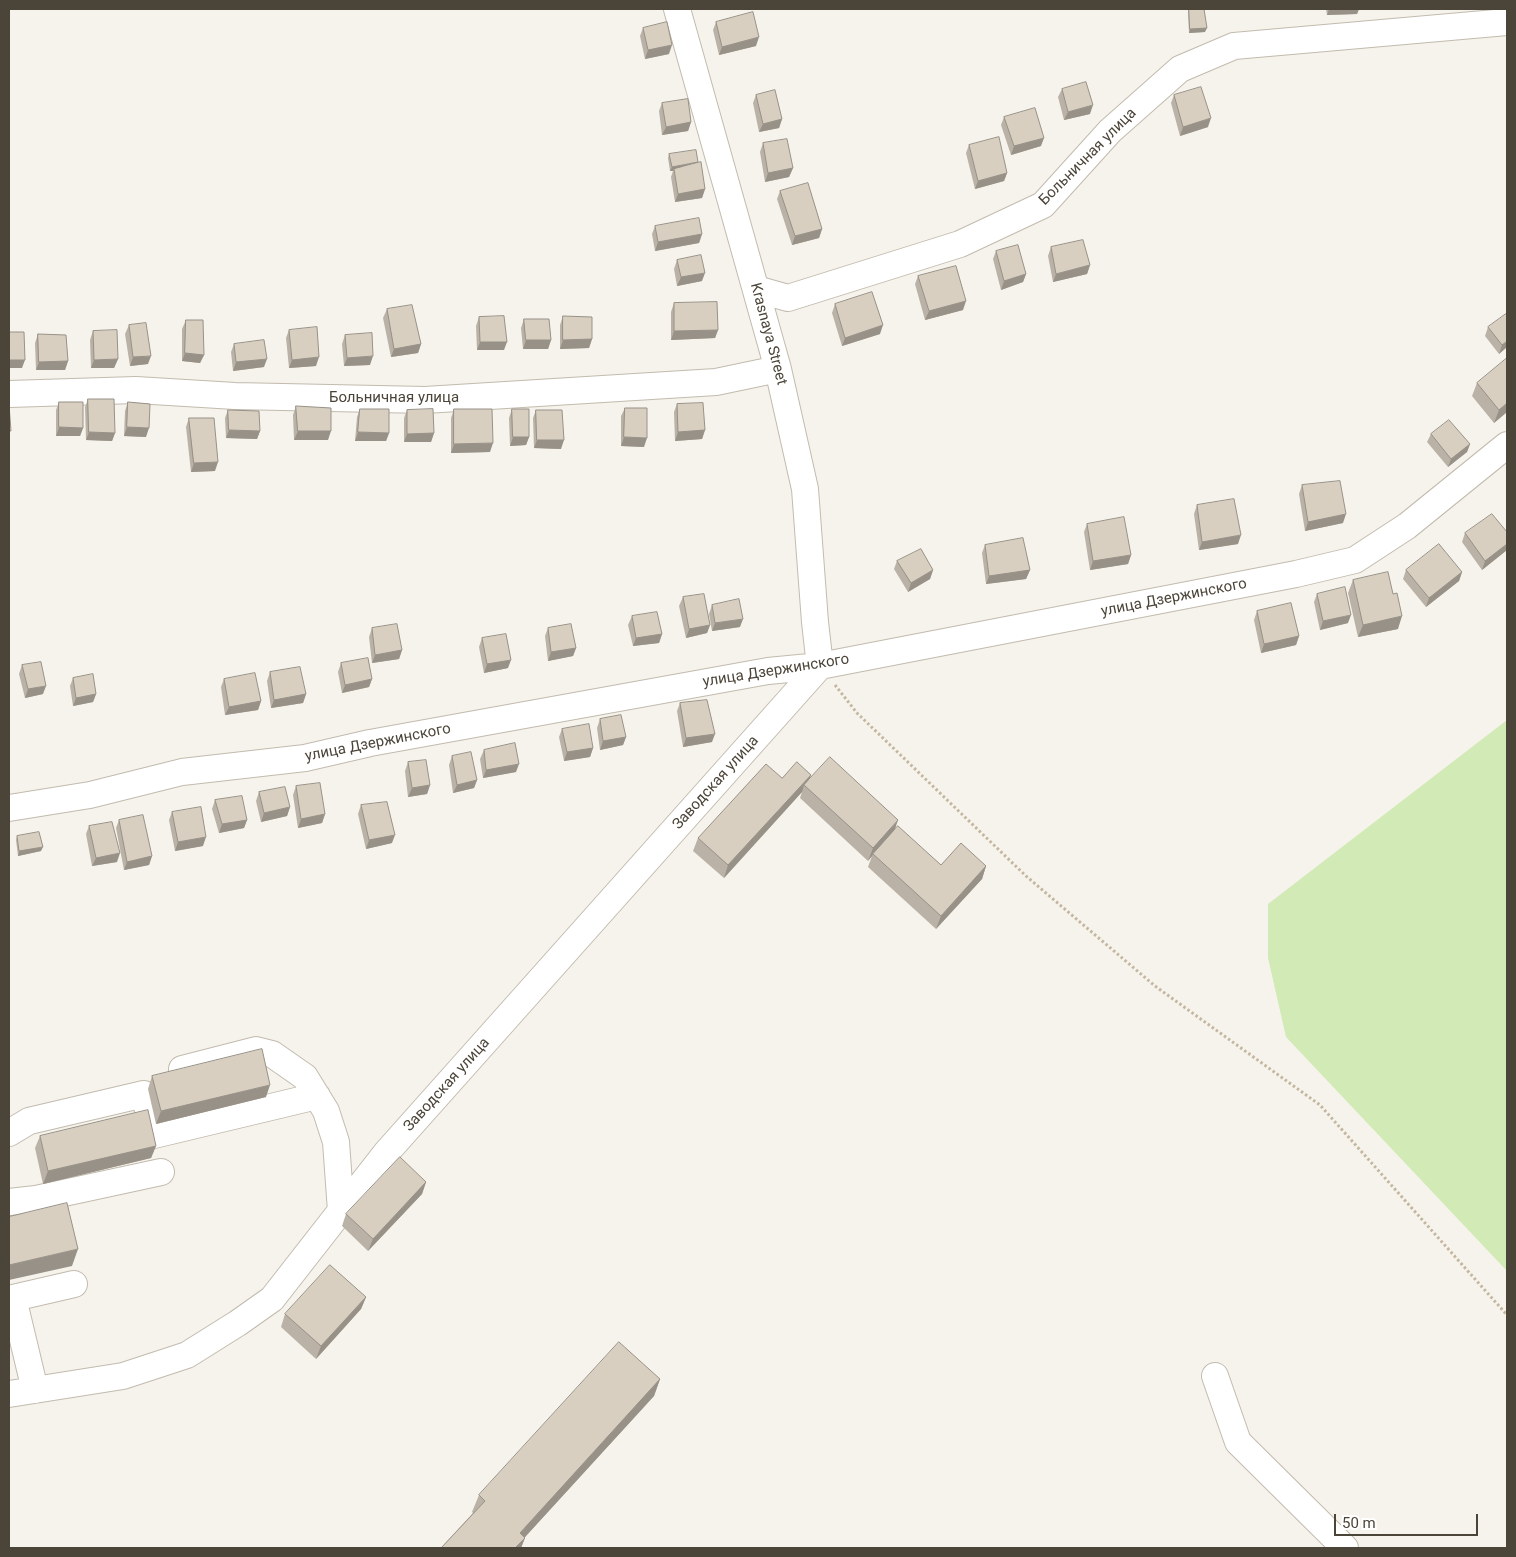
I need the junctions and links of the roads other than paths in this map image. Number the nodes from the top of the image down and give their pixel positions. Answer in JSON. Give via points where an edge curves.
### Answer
{"nodes":[{"id":1,"x":677,"y":9,"type":"edge"},
{"id":2,"x":1507,"y":22,"type":"edge"},
{"id":3,"x":756,"y":288,"type":"junction"},
{"id":4,"x":788,"y":298,"type":"junction"},
{"id":5,"x":769,"y":336,"type":"junction"},
{"id":6,"x":778,"y":369,"type":"junction"},
{"id":7,"x":9,"y":394,"type":"edge"},
{"id":8,"x":1507,"y":445,"type":"edge"},
{"id":9,"x":820,"y":666,"type":"junction"},
{"id":10,"x":9,"y":808,"type":"edge"},
{"id":11,"x":164,"y":1074,"type":"edge"},
{"id":12,"x":317,"y":1096,"type":"junction"},
{"id":13,"x":9,"y":1133,"type":"edge"},
{"id":14,"x":161,"y":1172,"type":"dead end"},
{"id":15,"x":9,"y":1202,"type":"edge"},
{"id":16,"x":341,"y":1211,"type":"junction"},
{"id":17,"x":74,"y":1284,"type":"dead end"},
{"id":18,"x":11,"y":1299,"type":"edge"},
{"id":19,"x":1215,"y":1376,"type":"dead end"},
{"id":20,"x":35,"y":1390,"type":"junction"},
{"id":21,"x":9,"y":1394,"type":"edge"},
{"id":22,"x":1344,"y":1548,"type":"edge"}],
"edges":[{"from":1,"to":3,"type":"street","name":"Krasnaya Street"},
{"from":2,"to":4,"type":"street","name":"Больничная улица","via":[[1234,46],[1180,69],[1110,131],[1043,205],[960,244]]},
{"from":3,"to":4,"type":"street"},
{"from":3,"to":5,"type":"street","name":"Krasnaya Street"},
{"from":4,"to":5,"type":"street"},
{"from":5,"to":6,"type":"street","name":"Krasnaya Street"},
{"from":6,"to":7,"type":"street","name":"Больничная улица","via":[[716,382],[425,400],[235,396],[136,390]]},
{"from":6,"to":9,"type":"street","name":"Krasnaya Street","via":[[805,489]]},
{"from":8,"to":9,"type":"street","name":"улица Дзержинского","via":[[1407,526],[1355,560]]},
{"from":9,"to":10,"type":"street","name":"улица Дзержинского","via":[[768,671],[370,743],[305,758],[182,772],[90,795]]},
{"from":9,"to":16,"type":"street","name":"Заводская улица","via":[[386,1153]]},
{"from":11,"to":12,"type":"street","via":[[256,1050],[272,1054],[305,1077]]},
{"from":12,"to":13,"type":"street","via":[[154,1135],[144,1094],[29,1121]]},
{"from":12,"to":16,"type":"street","via":[[326,1111],[336,1142]]},
{"from":14,"to":15,"type":"street"},
{"from":16,"to":20,"type":"street","name":"Заводская улица","via":[[272,1298],[187,1355],[123,1376]]},
{"from":17,"to":18,"type":"street"},
{"from":18,"to":20,"type":"street"},
{"from":19,"to":22,"type":"street","via":[[1238,1442]]},
{"from":20,"to":21,"type":"street","name":"Заводская улица"}]}
